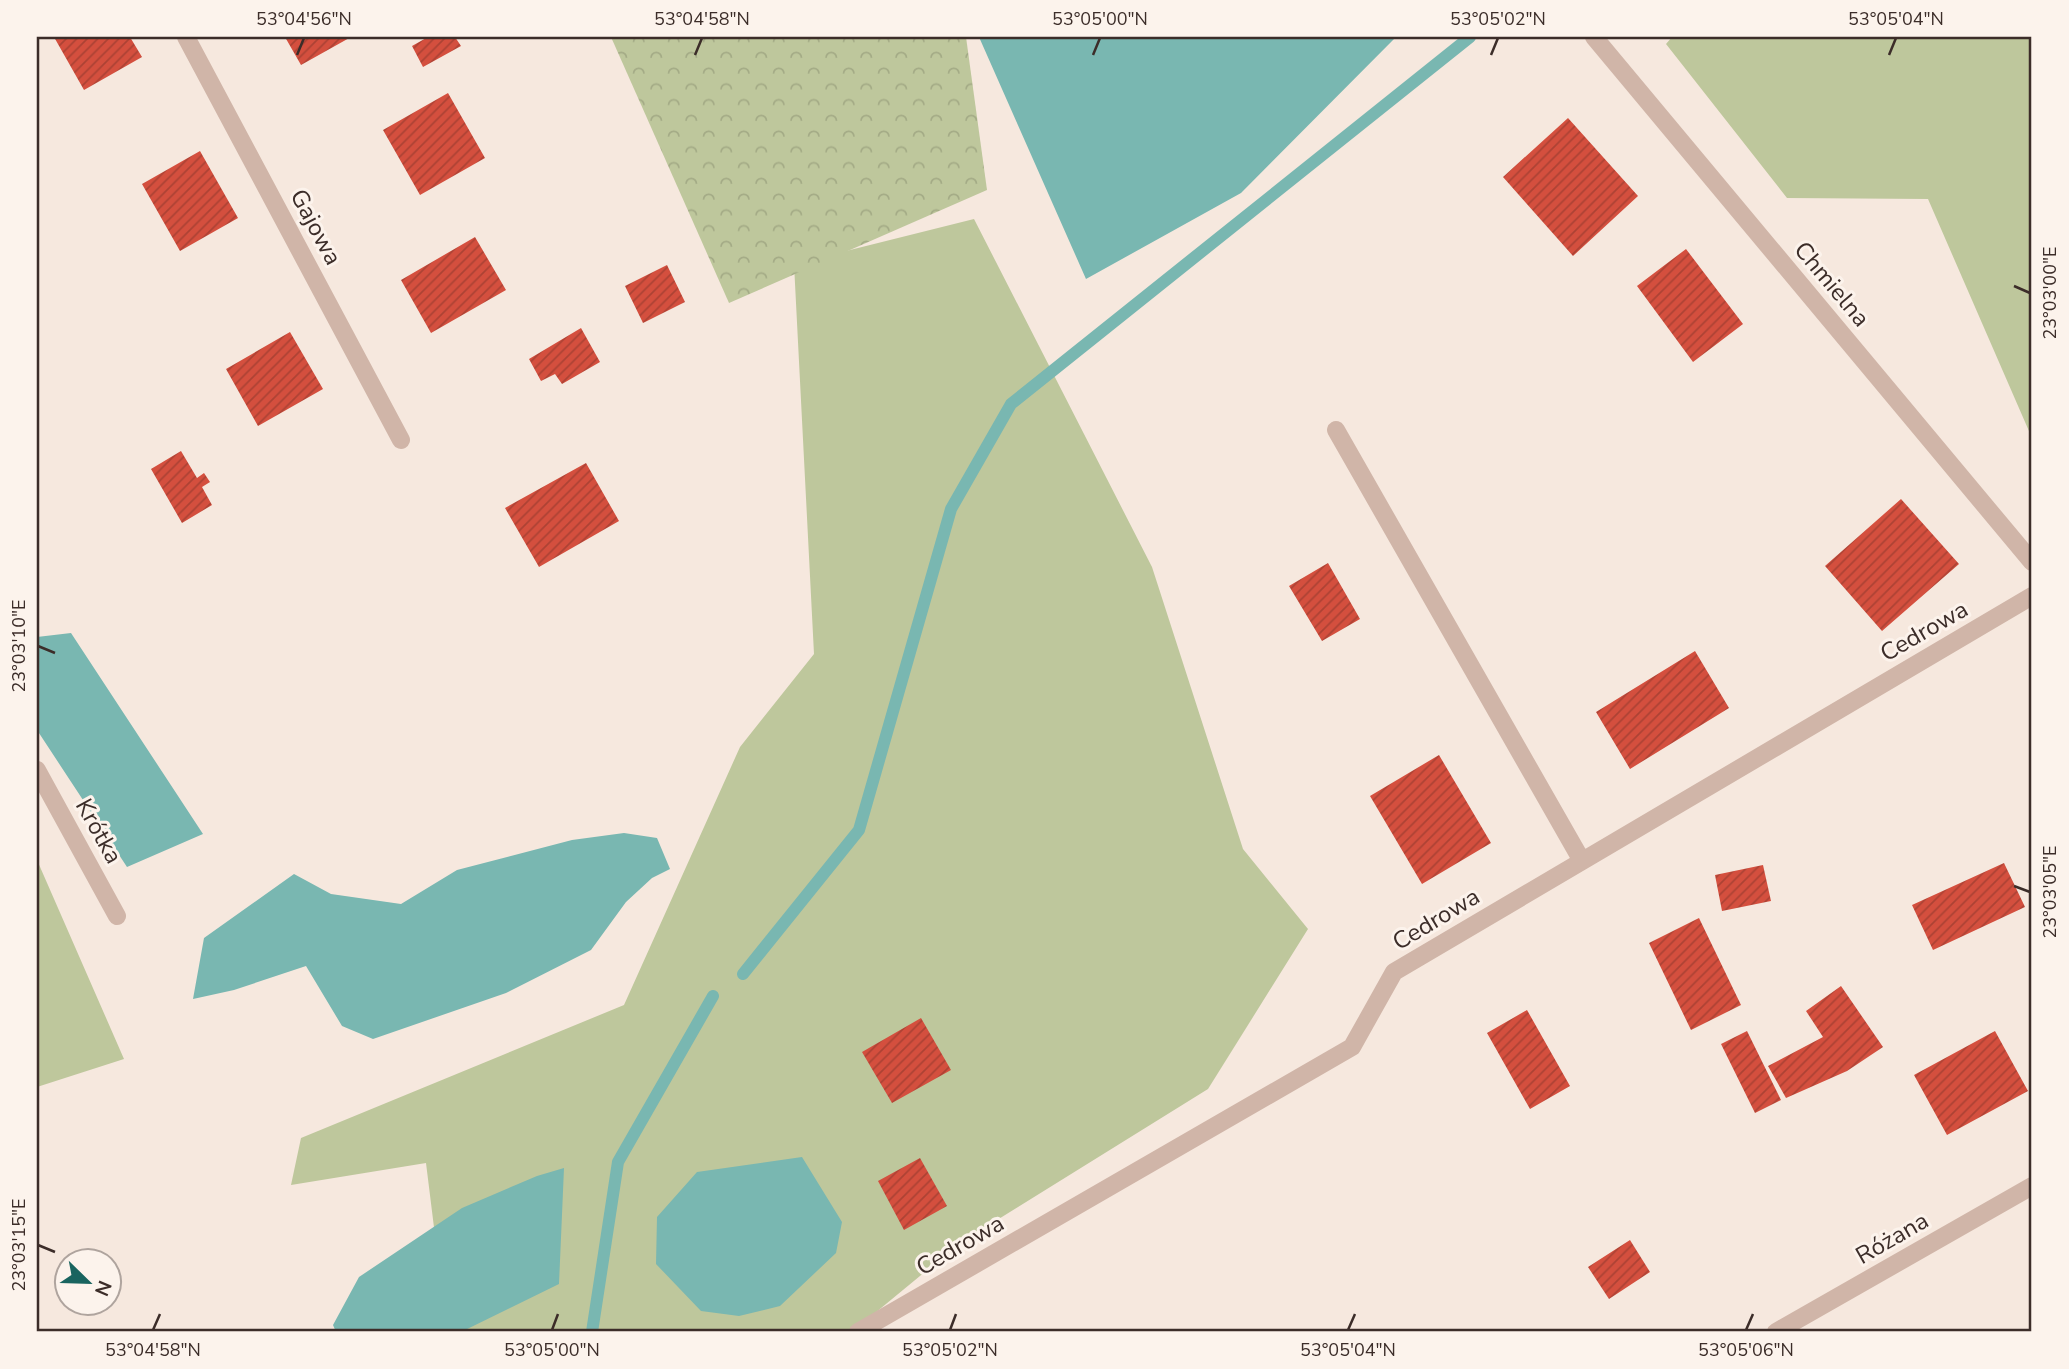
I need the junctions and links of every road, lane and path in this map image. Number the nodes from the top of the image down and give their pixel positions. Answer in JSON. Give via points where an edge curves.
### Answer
{"nodes":[{"id":1,"x":186,"y":37,"type":"edge"},
{"id":2,"x":1594,"y":37,"type":"edge"},
{"id":3,"x":1336,"y":430,"type":"dead end"},
{"id":4,"x":401,"y":440,"type":"dead end"},
{"id":5,"x":2032,"y":562,"type":"edge"},
{"id":6,"x":2032,"y":596,"type":"edge"},
{"id":7,"x":37,"y":770,"type":"edge"},
{"id":8,"x":1582,"y":861,"type":"junction"},
{"id":9,"x":117,"y":916,"type":"dead end"},
{"id":10,"x":2032,"y":1186,"type":"edge"},
{"id":11,"x":858,"y":1332,"type":"edge"},
{"id":12,"x":1776,"y":1332,"type":"edge"}],
"edges":[{"from":1,"to":4,"type":"street","name":"Gajowa"},
{"from":2,"to":5,"type":"street","name":"Chmielna"},
{"from":3,"to":8,"type":"street"},
{"from":6,"to":8,"type":"street","name":"Cedrowa"},
{"from":7,"to":9,"type":"street","name":"Krótka"},
{"from":8,"to":11,"type":"street","name":"Cedrowa","via":[[1394,972],[1352,1047]]},
{"from":10,"to":12,"type":"street","name":"Różana"}]}
